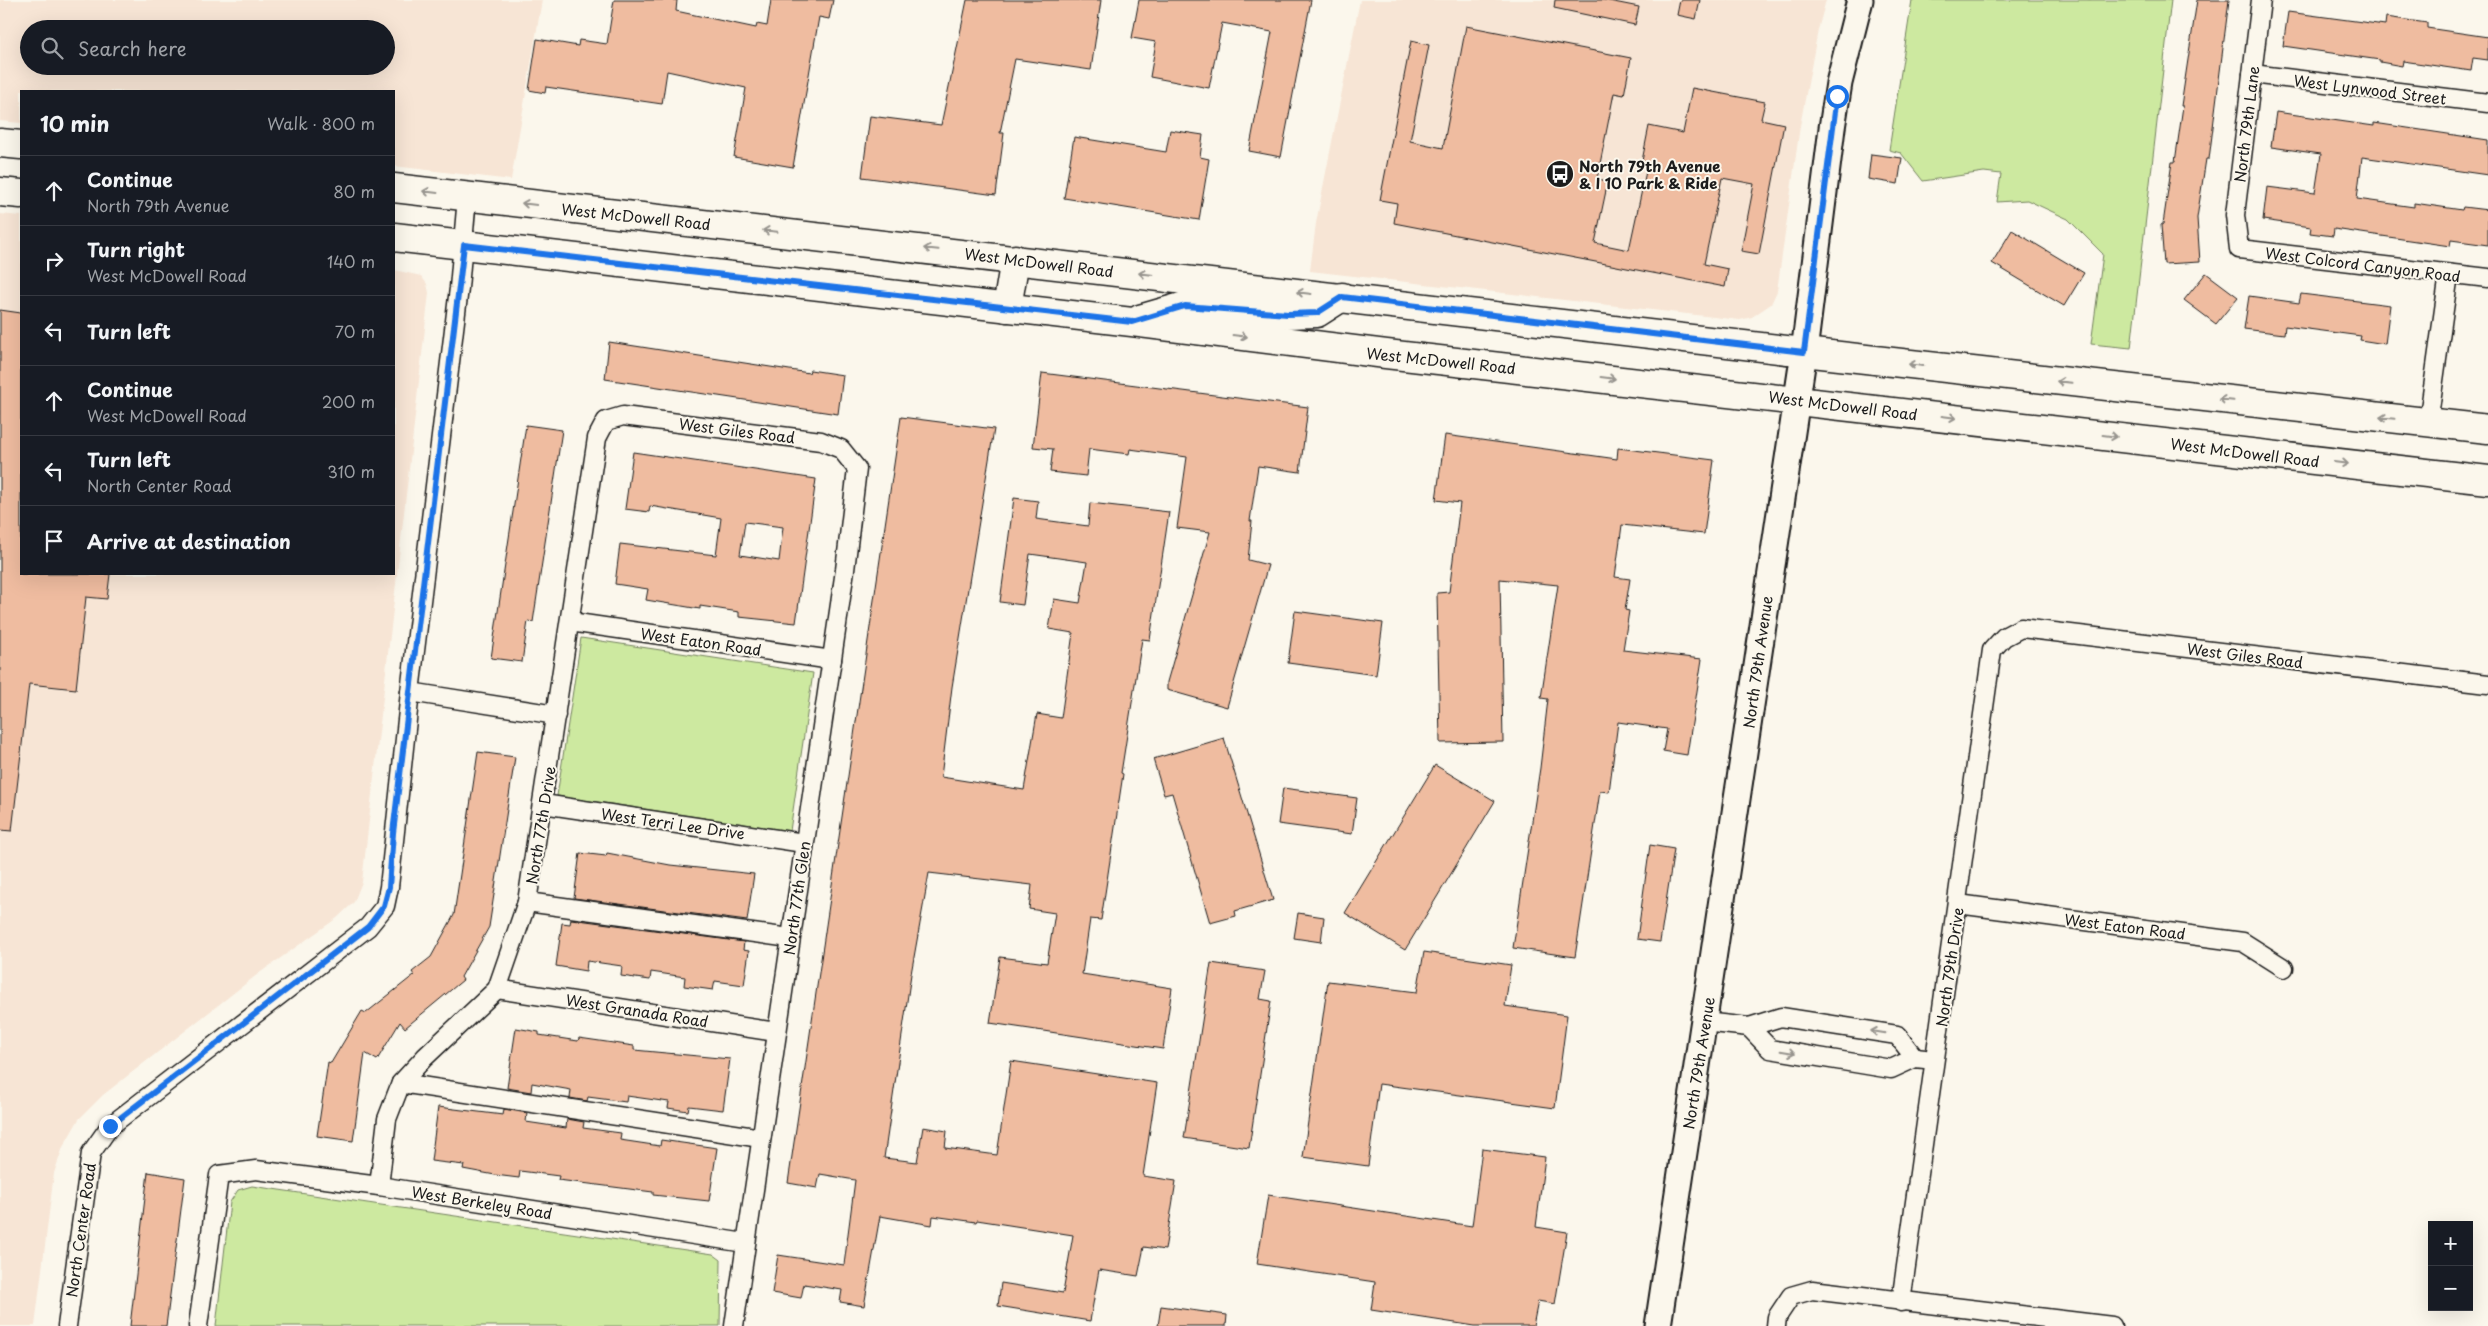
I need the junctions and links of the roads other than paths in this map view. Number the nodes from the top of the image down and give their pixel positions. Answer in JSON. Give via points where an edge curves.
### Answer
{"nodes":[{"id":1,"x":1860,"y":0,"type":"edge"},
{"id":2,"x":2260,"y":0,"type":"edge"},
{"id":3,"x":2252,"y":74,"type":"junction"},
{"id":4,"x":2488,"y":103,"type":"edge"},
{"id":5,"x":0,"y":142,"type":"edge"},
{"id":6,"x":20,"y":145,"type":"edge"},
{"id":7,"x":395,"y":188,"type":"edge"},
{"id":8,"x":0,"y":192,"type":"edge"},
{"id":9,"x":20,"y":194,"type":"edge"},
{"id":10,"x":467,"y":197,"type":"junction"},
{"id":11,"x":395,"y":237,"type":"edge"},
{"id":12,"x":464,"y":245,"type":"junction"},
{"id":13,"x":2239,"y":249,"type":"joint"},
{"id":14,"x":1014,"y":259,"type":"junction"},
{"id":15,"x":2449,"y":274,"type":"junction"},
{"id":16,"x":2488,"y":278,"type":"edge"},
{"id":17,"x":1342,"y":297,"type":"junction"},
{"id":18,"x":1007,"y":308,"type":"junction"},
{"id":19,"x":1132,"y":322,"type":"junction"},
{"id":20,"x":1804,"y":352,"type":"junction"},
{"id":21,"x":1796,"y":400,"type":"junction"},
{"id":22,"x":606,"y":421,"type":"joint"},
{"id":23,"x":2428,"y":422,"type":"junction"},
{"id":24,"x":2488,"y":429,"type":"edge"},
{"id":25,"x":857,"y":470,"type":"joint"},
{"id":26,"x":2488,"y":480,"type":"edge"},
{"id":27,"x":570,"y":622,"type":"junction"},
{"id":28,"x":2004,"y":637,"type":"joint"},
{"id":29,"x":832,"y":660,"type":"junction"},
{"id":30,"x":2488,"y":684,"type":"edge"},
{"id":31,"x":410,"y":692,"type":"junction"},
{"id":32,"x":556,"y":715,"type":"junction"},
{"id":33,"x":543,"y":804,"type":"junction"},
{"id":34,"x":804,"y":843,"type":"junction"},
{"id":35,"x":527,"y":902,"type":"junction"},
{"id":36,"x":1958,"y":904,"type":"junction"},
{"id":37,"x":790,"y":938,"type":"junction"},
{"id":38,"x":2284,"y":968,"type":"dead end"},
{"id":39,"x":497,"y":989,"type":"junction"},
{"id":40,"x":1704,"y":1022,"type":"junction"},
{"id":41,"x":1749,"y":1027,"type":"junction"},
{"id":42,"x":776,"y":1032,"type":"junction"},
{"id":43,"x":1915,"y":1058,"type":"junction"},
{"id":44,"x":1936,"y":1061,"type":"junction"},
{"id":45,"x":401,"y":1083,"type":"junction"},
{"id":46,"x":761,"y":1138,"type":"junction"},
{"id":47,"x":379,"y":1186,"type":"junction"},
{"id":48,"x":745,"y":1243,"type":"junction"},
{"id":49,"x":1901,"y":1302,"type":"junction"},
{"id":50,"x":67,"y":1326,"type":"edge"},
{"id":51,"x":198,"y":1326,"type":"edge"},
{"id":52,"x":734,"y":1326,"type":"edge"},
{"id":53,"x":1658,"y":1326,"type":"edge"},
{"id":54,"x":1776,"y":1326,"type":"edge"},
{"id":55,"x":2112,"y":1326,"type":"edge"}],
"edges":[{"from":1,"to":20,"type":"street","name":"North 79th Avenue","via":[[1837,96]]},
{"from":2,"to":3,"type":"street","name":"North 79th Lane"},
{"from":3,"to":4,"type":"street","name":"West Lynwood Street"},
{"from":3,"to":13,"type":"street","name":"North 79th Lane","via":[[2235,215]]},
{"from":5,"to":6,"type":"main road"},
{"from":10,"to":7,"type":"main road","name":"West McDowell Road","one_way":true},
{"from":8,"to":9,"type":"main road"},
{"from":10,"to":12,"type":"street","name":"North Center Road"},
{"from":14,"to":10,"type":"main road","name":"West McDowell Road","one_way":true},
{"from":11,"to":12,"type":"main road","name":"West McDowell Road"},
{"from":12,"to":18,"type":"main road","name":"West McDowell Road"},
{"from":12,"to":31,"type":"street","name":"North Center Road"},
{"from":13,"to":15,"type":"street","name":"West Colcord Canyon Road"},
{"from":17,"to":14,"type":"main road","name":"West McDowell Road","one_way":true},
{"from":14,"to":18,"type":"main road"},
{"from":15,"to":16,"type":"street","name":"West Colcord Canyon Road"},
{"from":15,"to":23,"type":"street"},
{"from":17,"to":19,"type":"main road","via":[[1317,313],[1288,314],[1185,306]]},
{"from":17,"to":20,"type":"main road","name":"West McDowell Road"},
{"from":18,"to":19,"type":"main road","name":"West McDowell Road"},
{"from":19,"to":21,"type":"main road","name":"West McDowell Road","one_way":true},
{"from":20,"to":21,"type":"street","name":"North 79th Avenue"},
{"from":23,"to":20,"type":"main road","name":"West McDowell Road","one_way":true},
{"from":21,"to":26,"type":"main road","name":"West McDowell Road","one_way":true},
{"from":21,"to":40,"type":"street","name":"North 79th Avenue"},
{"from":22,"to":25,"type":"street","name":"West Giles Road","via":[[623,416],[821,441],[841,449]]},
{"from":22,"to":27,"type":"street","name":"North 77th Drive","via":[[596,438]]},
{"from":23,"to":24,"type":"main road","name":"West McDowell Road"},
{"from":25,"to":29,"type":"street","name":"North 77th Glen"},
{"from":27,"to":29,"type":"street","name":"West Eaton Road"},
{"from":27,"to":32,"type":"street","name":"North 77th Drive"},
{"from":28,"to":30,"type":"street","name":"West Giles Road","via":[[2021,628]]},
{"from":28,"to":36,"type":"street","name":"North 79th Drive","via":[[1992,650]]},
{"from":29,"to":34,"type":"street","name":"North 77th Glen"},
{"from":31,"to":32,"type":"street"},
{"from":31,"to":50,"type":"street","name":"North Center Road","via":[[389,887],[384,906],[368,927],[110,1126],[91,1153]]},
{"from":32,"to":33,"type":"street","name":"North 77th Drive"},
{"from":33,"to":34,"type":"street","name":"West Terri Lee Drive"},
{"from":33,"to":35,"type":"street","name":"North 77th Drive"},
{"from":34,"to":37,"type":"street","name":"North 77th Glen"},
{"from":35,"to":37,"type":"street"},
{"from":35,"to":39,"type":"street","name":"North 77th Drive"},
{"from":36,"to":38,"type":"street","name":"West Eaton Road","via":[[2244,942]]},
{"from":36,"to":44,"type":"street","name":"North 79th Drive"},
{"from":37,"to":42,"type":"street","name":"North 77th Glen"},
{"from":39,"to":42,"type":"street","name":"West Granada Road"},
{"from":39,"to":45,"type":"street","name":"North 77th Drive"},
{"from":40,"to":41,"type":"street"},
{"from":40,"to":53,"type":"street","name":"North 79th Avenue"},
{"from":41,"to":43,"type":"street","one_way":true,"via":[[1770,1049],[1891,1069]]},
{"from":43,"to":41,"type":"street","one_way":true,"via":[[1896,1035],[1781,1016]]},
{"from":42,"to":46,"type":"street","name":"North 77th Glen"},
{"from":43,"to":44,"type":"street"},
{"from":44,"to":49,"type":"street","name":"North 79th Drive"},
{"from":45,"to":46,"type":"street"},
{"from":45,"to":47,"type":"street","name":"North 77th Drive","via":[[387,1119]]},
{"from":46,"to":48,"type":"street","name":"North 77th Glen"},
{"from":47,"to":48,"type":"street","name":"West Berkeley Road"},
{"from":47,"to":51,"type":"street","name":"West Berkeley Road","via":[[256,1170],[219,1175]]},
{"from":48,"to":52,"type":"street","name":"North 77th Glen"},
{"from":49,"to":54,"type":"street","via":[[1812,1290],[1791,1296],[1776,1317]]},
{"from":49,"to":55,"type":"street"}]}
